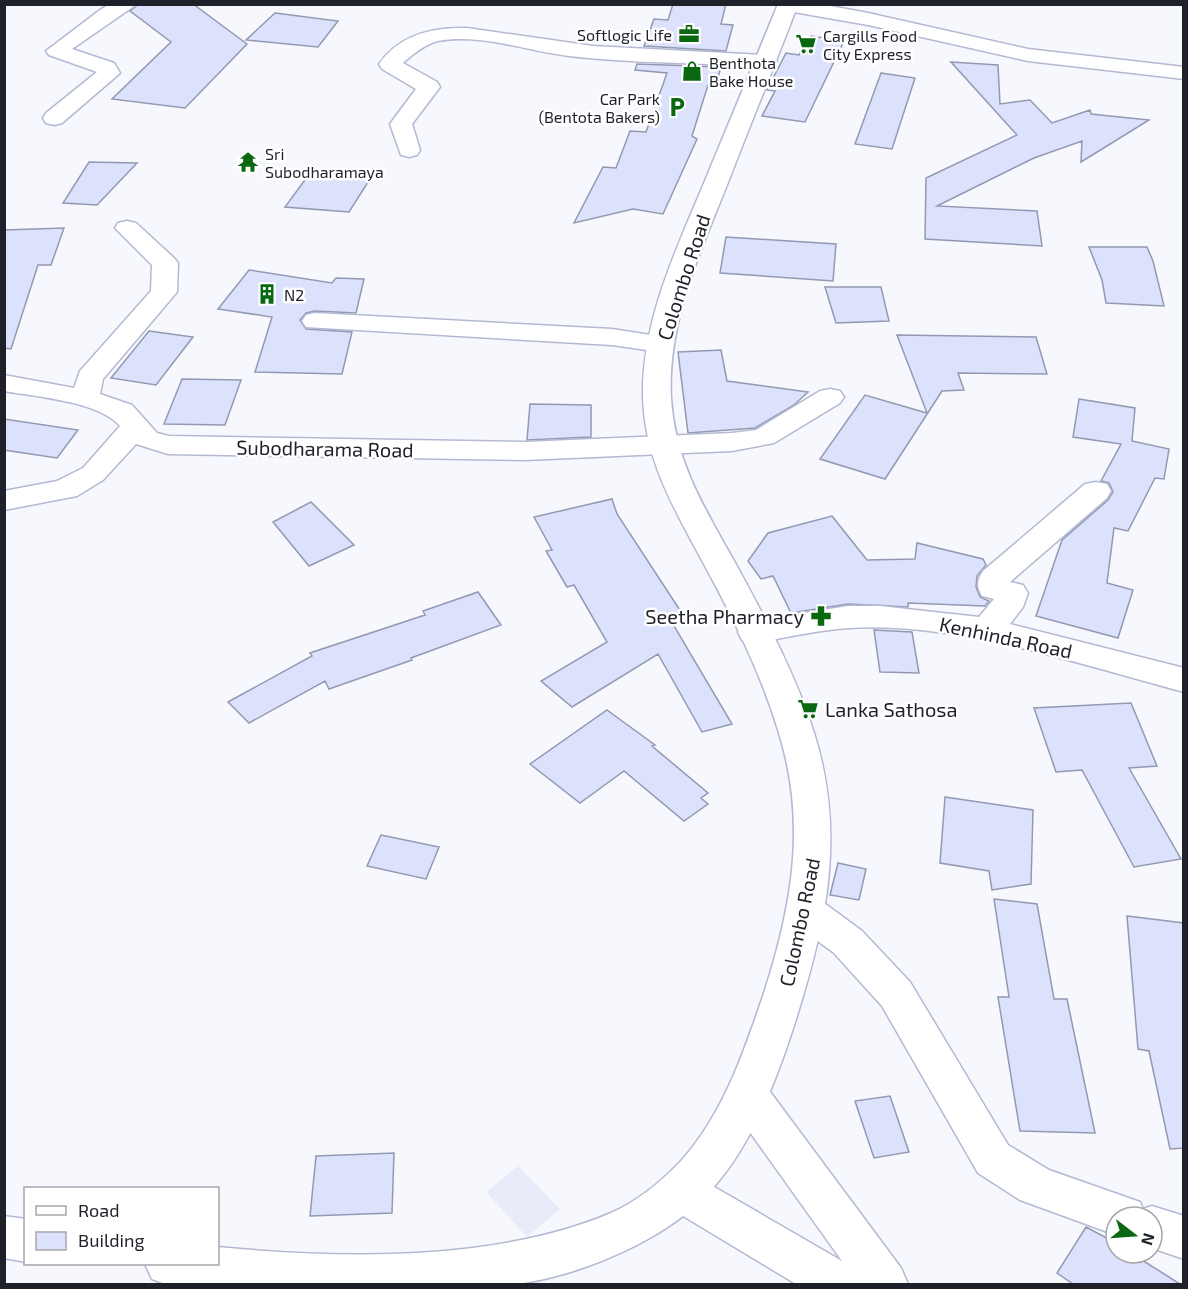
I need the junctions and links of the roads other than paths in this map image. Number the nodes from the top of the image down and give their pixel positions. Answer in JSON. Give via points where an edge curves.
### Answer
{"nodes":[{"id":1,"x":127,"y":4,"type":"edge"},
{"id":2,"x":788,"y":5,"type":"edge"},
{"id":3,"x":766,"y":61,"type":"junction"},
{"id":4,"x":1184,"y":73,"type":"edge"},
{"id":5,"x":54,"y":117,"type":"dead end"},
{"id":6,"x":409,"y":150,"type":"dead end"},
{"id":7,"x":127,"y":228,"type":"dead end"},
{"id":8,"x":315,"y":321,"type":"dead end"},
{"id":9,"x":660,"y":344,"type":"junction"},
{"id":10,"x":4,"y":383,"type":"edge"},
{"id":11,"x":830,"y":397,"type":"dead end"},
{"id":12,"x":85,"y":398,"type":"junction"},
{"id":13,"x":136,"y":426,"type":"junction"},
{"id":14,"x":662,"y":445,"type":"junction"},
{"id":15,"x":1096,"y":491,"type":"dead end"},
{"id":16,"x":4,"y":501,"type":"edge"},
{"id":17,"x":986,"y":629,"type":"junction"},
{"id":18,"x":754,"y":632,"type":"junction"},
{"id":19,"x":1184,"y":680,"type":"edge"},
{"id":20,"x":806,"y":911,"type":"junction"},
{"id":21,"x":747,"y":1094,"type":"junction"},
{"id":22,"x":681,"y":1191,"type":"junction"},
{"id":23,"x":1104,"y":1210,"type":"edge"},
{"id":24,"x":1164,"y":1231,"type":"edge"},
{"id":25,"x":4,"y":1237,"type":"edge"},
{"id":26,"x":1184,"y":1238,"type":"edge"},
{"id":27,"x":24,"y":1241,"type":"edge"},
{"id":28,"x":186,"y":1265,"type":"edge"},
{"id":29,"x":837,"y":1284,"type":"edge"},
{"id":30,"x":885,"y":1284,"type":"edge"}],
"edges":[{"from":1,"to":5,"type":"main road","via":[[106,14],[56,51],[106,68],[109,74]]},
{"from":2,"to":3,"type":"main road","name":"Colombo Road"},
{"from":2,"to":4,"type":"main road","via":[[1028,55]]},
{"from":3,"to":6,"type":"main road","via":[[570,50],[460,34],[434,35],[402,51],[390,64],[429,87],[401,124]]},
{"from":3,"to":9,"type":"main road","name":"Colombo Road","via":[[691,246]]},
{"from":7,"to":12,"type":"main road","via":[[165,263],[164,292],[90,377]]},
{"from":8,"to":9,"type":"main road","via":[[612,337]]},
{"from":9,"to":14,"type":"main road","name":"Colombo Road","via":[[657,407]]},
{"from":10,"to":12,"type":"main road","name":"Subodharama Road"},
{"from":11,"to":14,"type":"main road","name":"Subodharama Road","via":[[764,437]]},
{"from":12,"to":13,"type":"main road","name":"Subodharama Road","via":[[122,411]]},
{"from":13,"to":14,"type":"main road","name":"Subodharama Road","via":[[147,439],[168,445],[525,451]]},
{"from":13,"to":16,"type":"main road","via":[[93,474],[66,489]]},
{"from":14,"to":18,"type":"main road","name":"Colombo Road","via":[[671,471]]},
{"from":15,"to":17,"type":"main road","via":[[994,579],[993,588],[1012,593],[1007,607]]},
{"from":17,"to":18,"type":"main road","name":"Kenhinda Road","via":[[930,621],[848,617]]},
{"from":17,"to":19,"type":"main road","name":"Kenhinda Road"},
{"from":18,"to":20,"type":"main road","name":"Colombo Road","via":[[799,738],[814,810],[815,848]]},
{"from":20,"to":21,"type":"main road","name":"Colombo Road","via":[[768,1045]]},
{"from":20,"to":23,"type":"main road","via":[[848,942],[896,994],[993,1159],[1036,1186]]},
{"from":21,"to":22,"type":"main road","name":"Colombo Road","via":[[717,1148]]},
{"from":21,"to":30,"type":"main road"},
{"from":22,"to":28,"type":"main road","name":"Colombo Road","via":[[607,1240],[522,1271],[480,1278],[421,1283],[368,1281]]},
{"from":22,"to":29,"type":"main road"},
{"from":24,"to":26,"type":"main road"},
{"from":25,"to":27,"type":"main road"}]}
